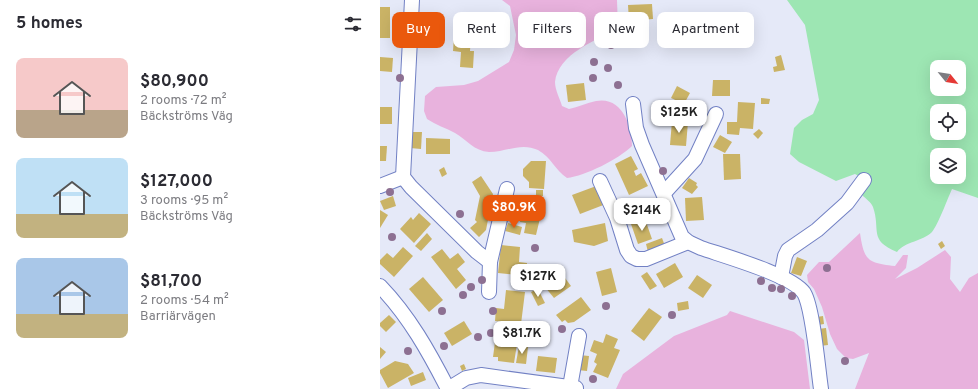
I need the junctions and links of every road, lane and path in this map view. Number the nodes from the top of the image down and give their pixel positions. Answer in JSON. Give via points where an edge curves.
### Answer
{"nodes":[{"id":1,"x":412,"y":0,"type":"edge"},
{"id":2,"x":633,"y":104,"type":"dead end"},
{"id":3,"x":716,"y":114,"type":"dead end"},
{"id":4,"x":403,"y":178,"type":"junction"},
{"id":5,"x":864,"y":180,"type":"dead end"},
{"id":6,"x":600,"y":181,"type":"dead end"},
{"id":7,"x":380,"y":186,"type":"edge"},
{"id":8,"x":507,"y":189,"type":"dead end"},
{"id":9,"x":664,"y":193,"type":"junction"},
{"id":10,"x":688,"y":242,"type":"junction"},
{"id":11,"x":490,"y":262,"type":"junction"},
{"id":12,"x":781,"y":277,"type":"junction"},
{"id":13,"x":380,"y":286,"type":"edge"},
{"id":14,"x":489,"y":292,"type":"dead end"},
{"id":15,"x":579,"y":336,"type":"dead end"},
{"id":16,"x":574,"y":388,"type":"edge"},
{"id":17,"x":448,"y":389,"type":"edge"},
{"id":18,"x":821,"y":389,"type":"edge"}],
"edges":[{"from":1,"to":4,"type":"street"},
{"from":2,"to":9,"type":"street","via":[[638,134]]},
{"from":3,"to":9,"type":"street","via":[[695,159]]},
{"from":4,"to":7,"type":"street"},
{"from":4,"to":11,"type":"street"},
{"from":5,"to":12,"type":"street","via":[[847,203],[817,230],[788,250],[784,256]]},
{"from":6,"to":10,"type":"street","via":[[631,256],[646,259]]},
{"from":8,"to":11,"type":"street"},
{"from":9,"to":10,"type":"street","via":[[676,227]]},
{"from":10,"to":12,"type":"street"},
{"from":11,"to":14,"type":"street"},
{"from":12,"to":18,"type":"street","via":[[795,284],[807,300]]},
{"from":13,"to":17,"type":"street","via":[[418,334]]},
{"from":15,"to":16,"type":"street"},
{"from":16,"to":17,"type":"street","via":[[481,375],[466,378]]}]}
